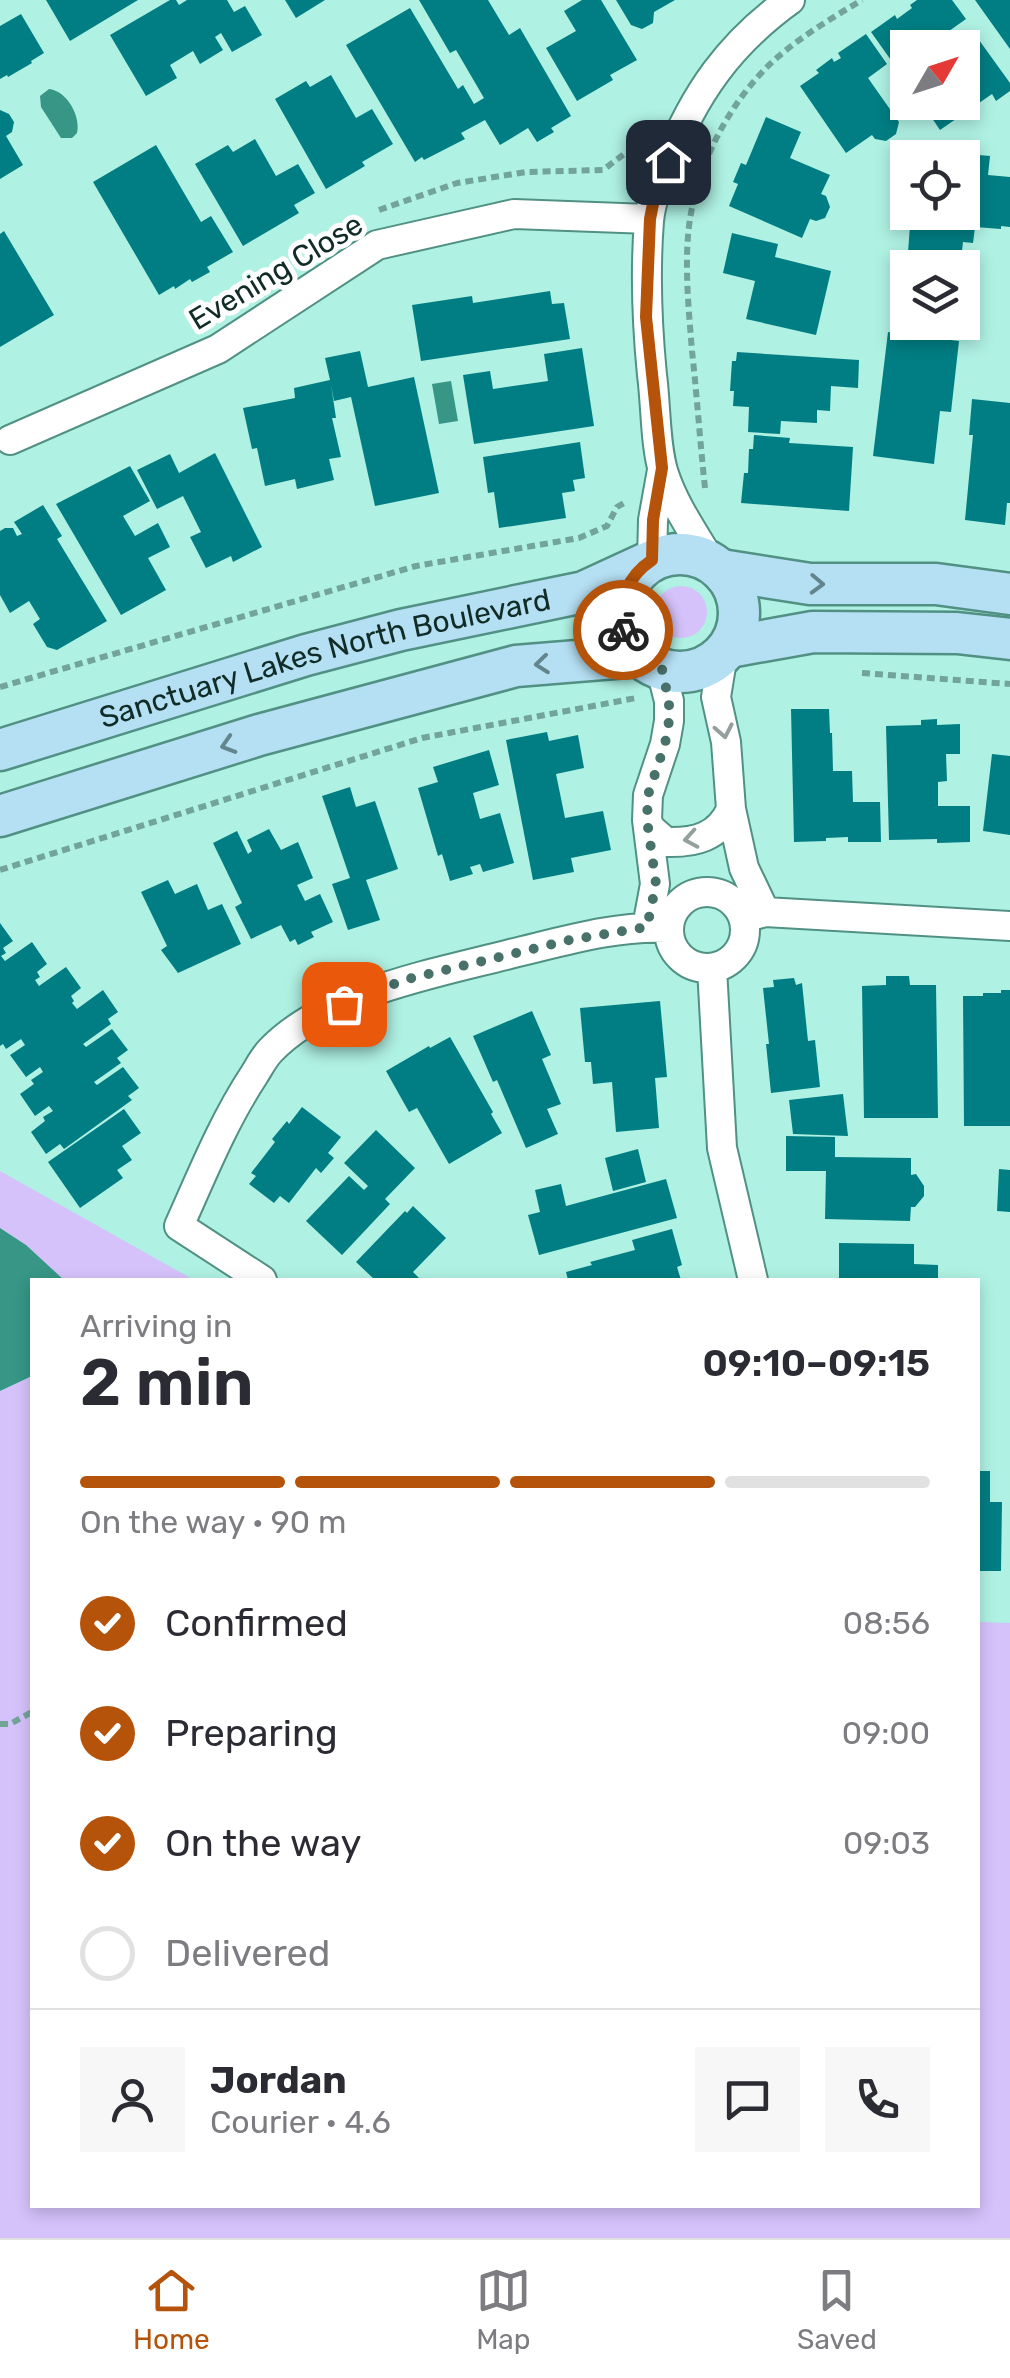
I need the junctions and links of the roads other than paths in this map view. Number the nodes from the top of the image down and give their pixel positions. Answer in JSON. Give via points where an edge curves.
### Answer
{"nodes":[{"id":1,"x":790,"y":0,"type":"edge"},
{"id":2,"x":650,"y":219,"type":"junction"},
{"id":3,"x":10,"y":440,"type":"dead end"},
{"id":4,"x":662,"y":468,"type":"junction"},
{"id":5,"x":650,"y":561,"type":"junction"},
{"id":6,"x":716,"y":566,"type":"junction"},
{"id":7,"x":1010,"y":594,"type":"edge"},
{"id":8,"x":1010,"y":639,"type":"edge"},
{"id":9,"x":726,"y":651,"type":"junction"},
{"id":10,"x":657,"y":676,"type":"junction"},
{"id":11,"x":0,"y":750,"type":"edge"},
{"id":12,"x":731,"y":809,"type":"junction"},
{"id":13,"x":0,"y":816,"type":"edge"},
{"id":14,"x":647,"y":820,"type":"junction"},
{"id":15,"x":754,"y":915,"type":"junction"},
{"id":16,"x":1010,"y":926,"type":"edge"},
{"id":17,"x":658,"y":928,"type":"junction"},
{"id":18,"x":712,"y":968,"type":"junction"},
{"id":19,"x":259,"y":1278,"type":"edge"},
{"id":20,"x":754,"y":1278,"type":"edge"}],
"edges":[{"from":1,"to":2,"type":"street","via":[[732,51],[703,90],[679,130]]},
{"from":2,"to":3,"type":"street","name":"Evening Close","via":[[514,214],[376,244],[218,349]]},
{"from":2,"to":4,"type":"street","via":[[646,317]]},
{"from":4,"to":5,"type":"street"},
{"from":4,"to":6,"type":"street"},
{"from":5,"to":6,"type":"street","via":[[682,553]]},
{"from":5,"to":10,"type":"street","via":[[625,590],[622,625]]},
{"from":5,"to":11,"type":"street","name":"Sanctuary Lakes North Boulevard","via":[[584,592],[306,655]]},
{"from":6,"to":7,"type":"street","one_way":true,"via":[[810,584],[936,584]]},
{"from":6,"to":9,"type":"street","via":[[738,598],[740,616]]},
{"from":8,"to":9,"type":"street","via":[[957,632],[812,632]]},
{"from":9,"to":10,"type":"street","via":[[694,671]]},
{"from":9,"to":12,"type":"street","one_way":true,"via":[[716,697]]},
{"from":10,"to":13,"type":"street","name":"Sanctuary Lakes North Boulevard","one_way":true,"via":[[516,666],[259,735]]},
{"from":10,"to":14,"type":"street","via":[[665,744]]},
{"from":12,"to":14,"type":"street","one_way":true,"via":[[710,836],[688,843],[666,842]]},
{"from":12,"to":15,"type":"street"},
{"from":14,"to":17,"type":"street"},
{"from":15,"to":16,"type":"street"},
{"from":15,"to":17,"type":"street","via":[[728,897],[702,891],[678,904]]},
{"from":15,"to":18,"type":"street","via":[[736,956]]},
{"from":17,"to":18,"type":"street","via":[[686,962]]},
{"from":17,"to":19,"type":"street","via":[[570,940],[404,980],[304,1022],[270,1051],[233,1106],[179,1226]]},
{"from":18,"to":20,"type":"street","via":[[722,1148]]}]}
